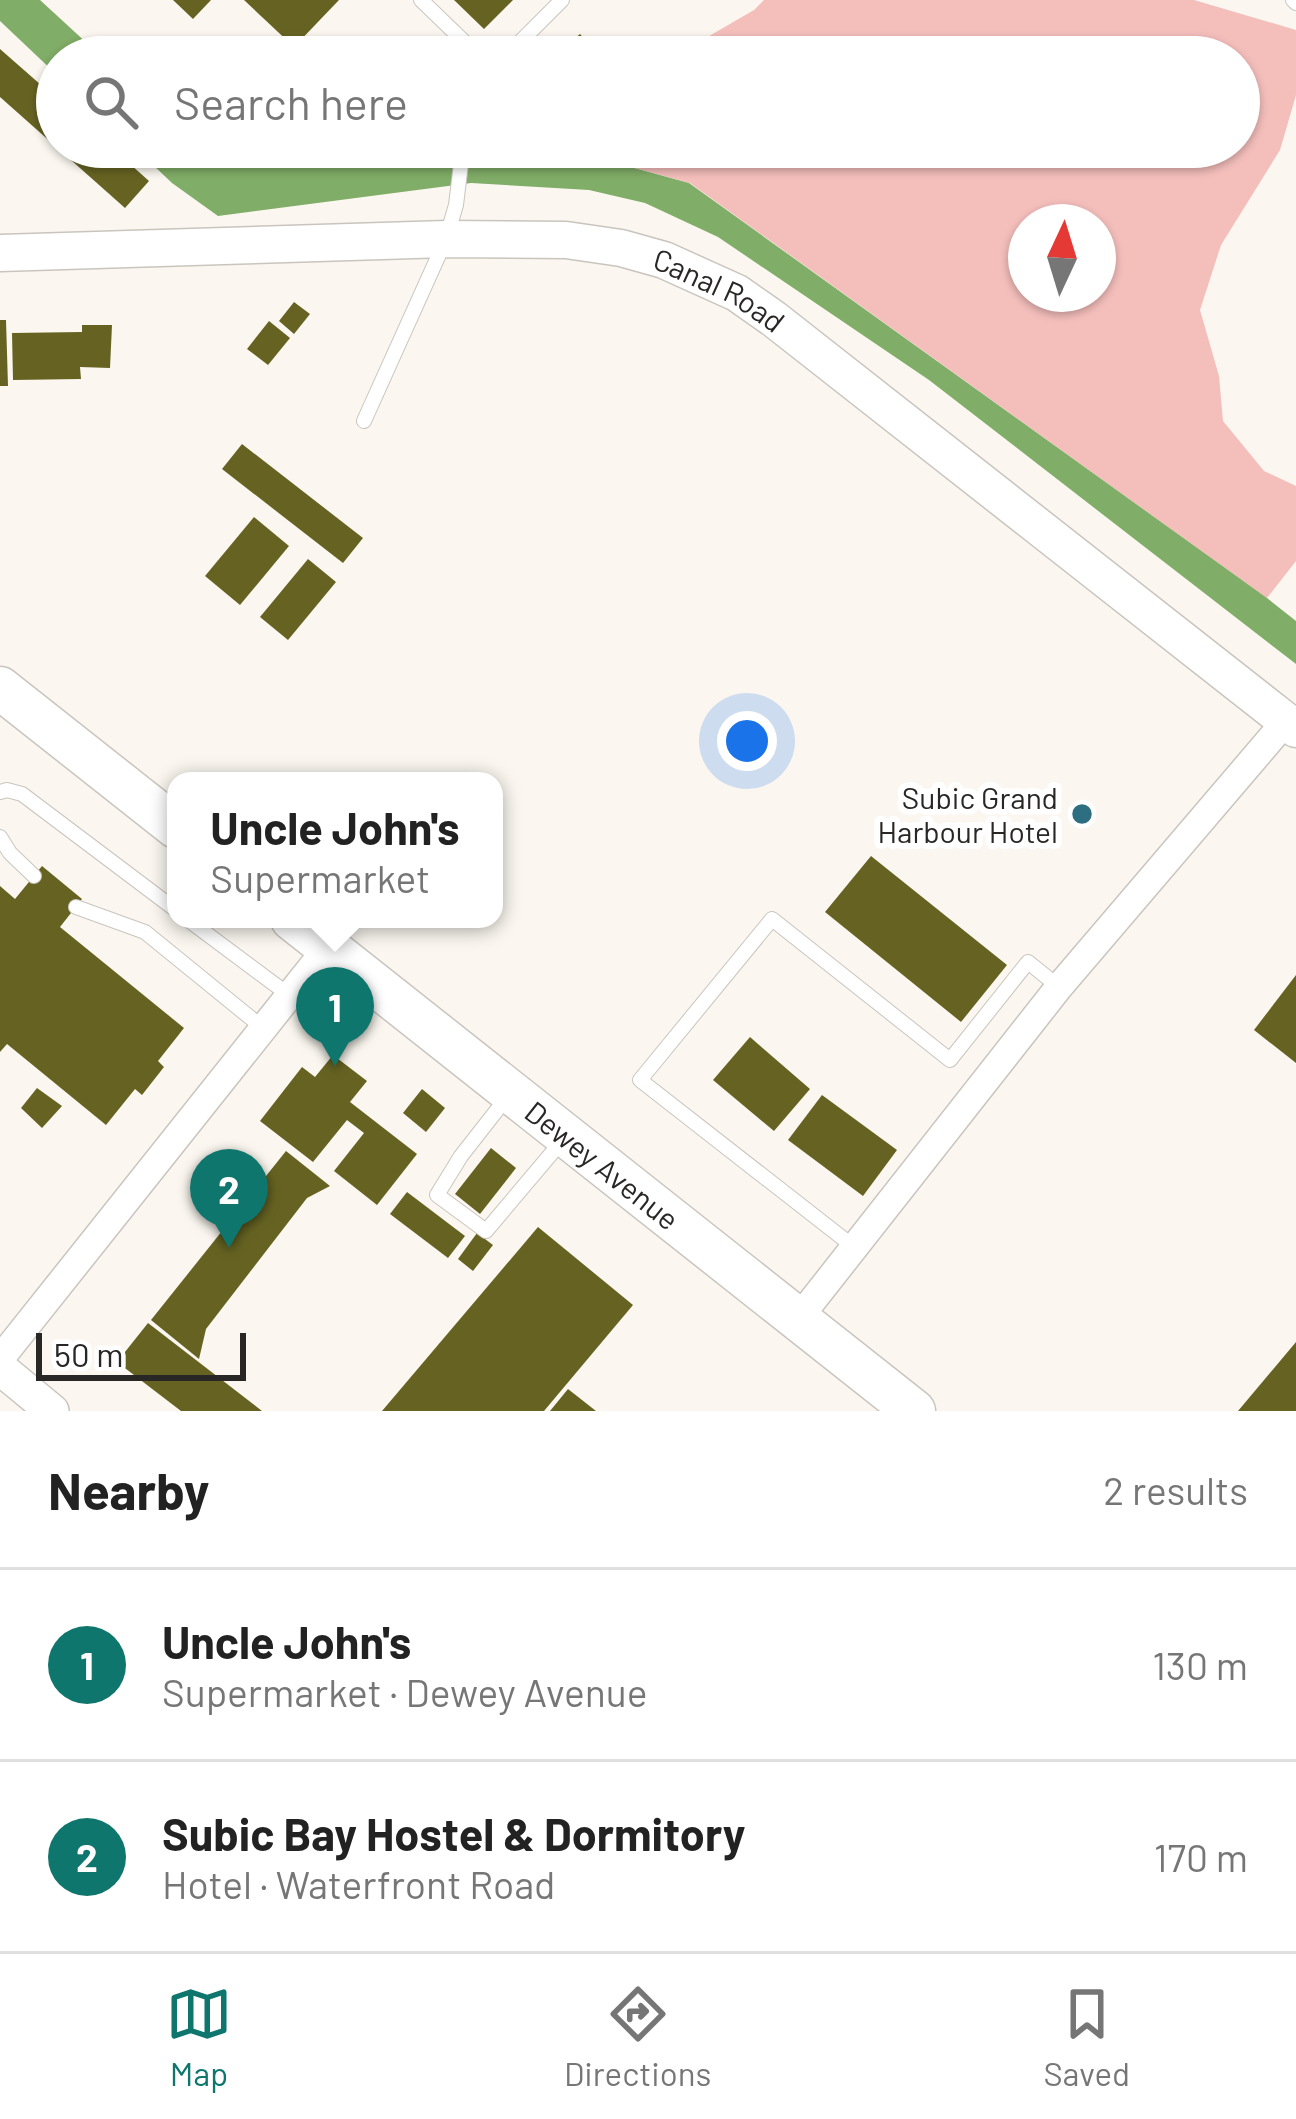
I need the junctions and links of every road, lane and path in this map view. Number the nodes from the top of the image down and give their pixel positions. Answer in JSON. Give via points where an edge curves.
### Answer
{"nodes":[{"id":1,"x":422,"y":0,"type":"edge"},
{"id":2,"x":562,"y":0,"type":"edge"},
{"id":3,"x":459,"y":36,"type":"edge"},
{"id":4,"x":526,"y":36,"type":"edge"},
{"id":5,"x":460,"y":168,"type":"edge"},
{"id":6,"x":451,"y":222,"type":"junction"},
{"id":7,"x":0,"y":253,"type":"edge"},
{"id":8,"x":364,"y":421,"type":"dead end"},
{"id":9,"x":0,"y":688,"type":"edge"},
{"id":10,"x":1291,"y":725,"type":"edge"},
{"id":11,"x":0,"y":792,"type":"edge"},
{"id":12,"x":167,"y":820,"type":"edge"},
{"id":13,"x":0,"y":838,"type":"edge"},
{"id":14,"x":34,"y":876,"type":"dead end"},
{"id":15,"x":167,"y":903,"type":"edge"},
{"id":16,"x":76,"y":907,"type":"dead end"},
{"id":17,"x":200,"y":928,"type":"edge"},
{"id":18,"x":304,"y":928,"type":"edge"},
{"id":19,"x":328,"y":947,"type":"junction"},
{"id":20,"x":1059,"y":987,"type":"junction"},
{"id":21,"x":289,"y":995,"type":"junction"},
{"id":22,"x":263,"y":1028,"type":"junction"},
{"id":23,"x":511,"y":1092,"type":"junction"},
{"id":24,"x":567,"y":1136,"type":"junction"},
{"id":25,"x":854,"y":1247,"type":"junction"},
{"id":26,"x":797,"y":1319,"type":"junction"},
{"id":27,"x":0,"y":1364,"type":"edge"},
{"id":28,"x":52,"y":1411,"type":"edge"},
{"id":29,"x":914,"y":1411,"type":"edge"}],
"edges":[{"from":1,"to":3,"type":"lane"},
{"from":2,"to":4,"type":"lane"},
{"from":5,"to":6,"type":"lane"},
{"from":6,"to":7,"type":"main road","name":"Canal Road"},
{"from":6,"to":8,"type":"lane"},
{"from":6,"to":10,"type":"main road","name":"Canal Road","via":[[621,248],[737,293]]},
{"from":9,"to":12,"type":"main road"},
{"from":10,"to":20,"type":"street"},
{"from":11,"to":15,"type":"lane","via":[[22,794]]},
{"from":13,"to":14,"type":"lane"},
{"from":16,"to":22,"type":"lane","via":[[145,932]]},
{"from":17,"to":21,"type":"lane"},
{"from":18,"to":19,"type":"main road","name":"Dewey Avenue"},
{"from":19,"to":21,"type":"street"},
{"from":19,"to":23,"type":"main road","name":"Dewey Avenue"},
{"from":20,"to":25,"type":"street"},
{"from":20,"to":25,"type":"lane","via":[[1028,962],[950,1060],[772,919],[640,1080]]},
{"from":21,"to":22,"type":"street"},
{"from":22,"to":27,"type":"street"},
{"from":23,"to":24,"type":"main road","name":"Dewey Avenue"},
{"from":23,"to":24,"type":"lane","via":[[436,1195],[486,1231]]},
{"from":24,"to":26,"type":"main road","name":"Dewey Avenue"},
{"from":25,"to":26,"type":"street"},
{"from":26,"to":29,"type":"main road","name":"Dewey Avenue"},
{"from":27,"to":28,"type":"street"}]}
